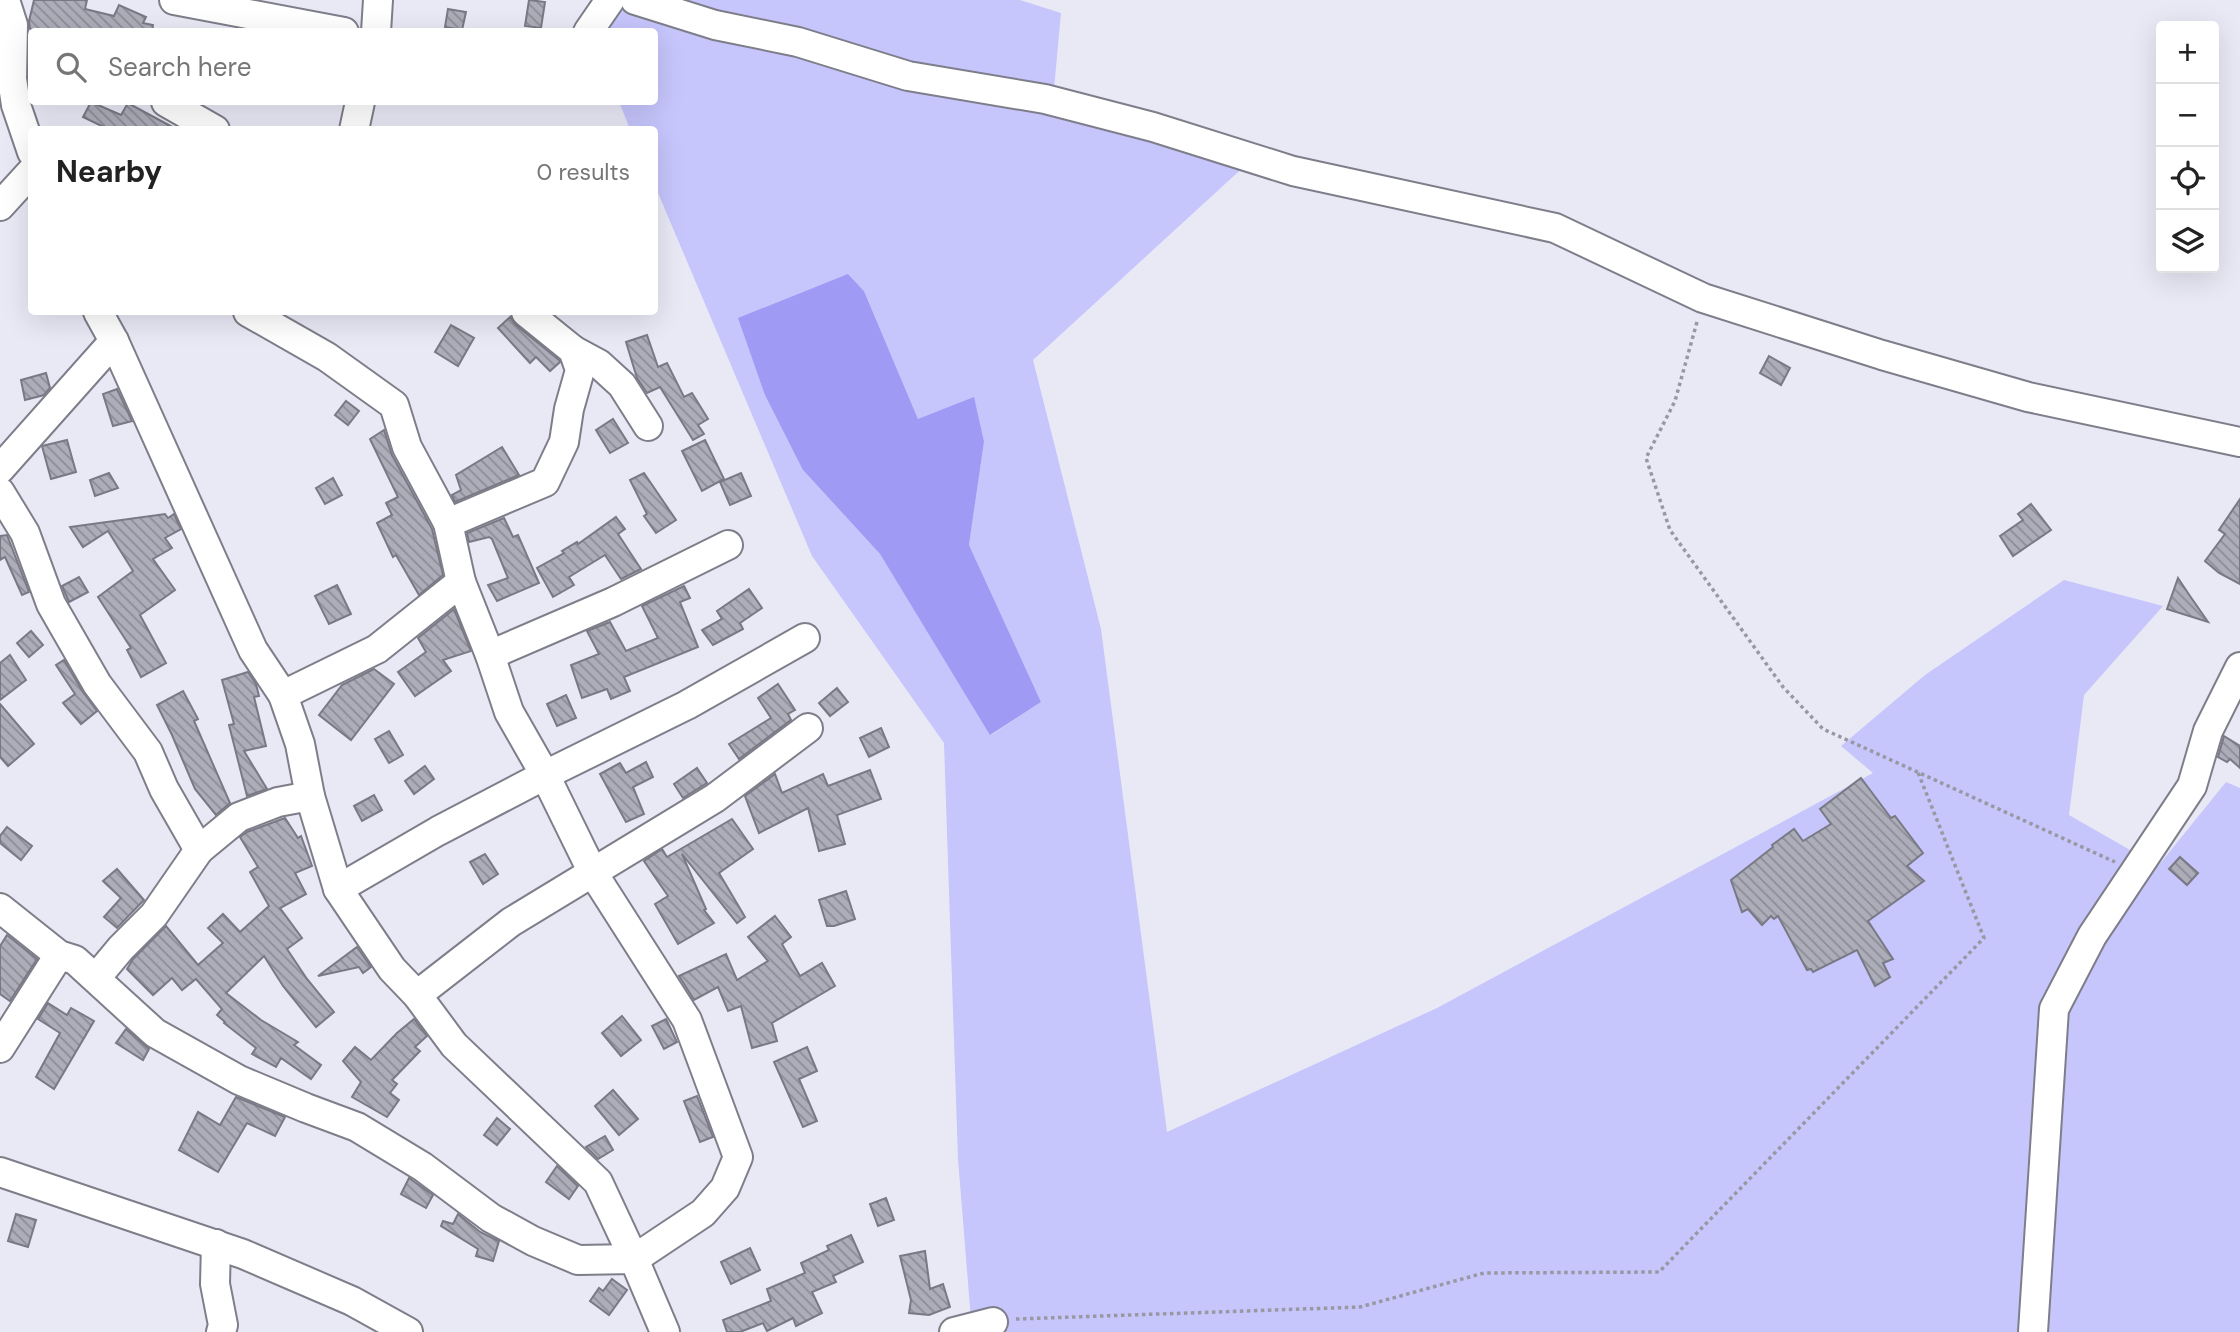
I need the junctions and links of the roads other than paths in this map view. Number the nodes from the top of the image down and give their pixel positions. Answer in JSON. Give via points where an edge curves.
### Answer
{"nodes":[{"id":1,"x":174,"y":0,"type":"edge"},
{"id":2,"x":378,"y":0,"type":"edge"},
{"id":3,"x":610,"y":0,"type":"edge"},
{"id":4,"x":635,"y":0,"type":"edge"},
{"id":5,"x":17,"y":20,"type":"edge"},
{"id":6,"x":323,"y":28,"type":"edge"},
{"id":7,"x":376,"y":28,"type":"edge"},
{"id":8,"x":591,"y":28,"type":"edge"},
{"id":9,"x":8,"y":99,"type":"edge"},
{"id":10,"x":171,"y":105,"type":"edge"},
{"id":11,"x":359,"y":105,"type":"edge"},
{"id":12,"x":208,"y":126,"type":"edge"},
{"id":13,"x":355,"y":126,"type":"edge"},
{"id":14,"x":28,"y":143,"type":"edge"},
{"id":15,"x":28,"y":175,"type":"edge"},
{"id":16,"x":0,"y":206,"type":"edge"},
{"id":17,"x":100,"y":315,"type":"edge"},
{"id":18,"x":253,"y":315,"type":"edge"},
{"id":19,"x":530,"y":315,"type":"edge"},
{"id":20,"x":114,"y":341,"type":"junction"},
{"id":21,"x":573,"y":350,"type":"junction"},
{"id":22,"x":648,"y":426,"type":"dead end"},
{"id":23,"x":2240,"y":442,"type":"edge"},
{"id":24,"x":0,"y":469,"type":"edge"},
{"id":25,"x":0,"y":492,"type":"edge"},
{"id":26,"x":448,"y":523,"type":"junction"},
{"id":27,"x":728,"y":545,"type":"dead end"},
{"id":28,"x":461,"y":582,"type":"junction"},
{"id":29,"x":805,"y":639,"type":"dead end"},
{"id":30,"x":490,"y":654,"type":"junction"},
{"id":31,"x":2240,"y":667,"type":"edge"},
{"id":32,"x":283,"y":695,"type":"junction"},
{"id":33,"x":808,"y":728,"type":"dead end"},
{"id":34,"x":545,"y":775,"type":"junction"},
{"id":35,"x":310,"y":796,"type":"junction"},
{"id":36,"x":199,"y":850,"type":"junction"},
{"id":37,"x":593,"y":873,"type":"junction"},
{"id":38,"x":338,"y":888,"type":"junction"},
{"id":39,"x":0,"y":908,"type":"edge"},
{"id":40,"x":59,"y":955,"type":"junction"},
{"id":41,"x":96,"y":978,"type":"junction"},
{"id":42,"x":417,"y":995,"type":"junction"},
{"id":43,"x":0,"y":1048,"type":"edge"},
{"id":44,"x":0,"y":1172,"type":"edge"},
{"id":45,"x":216,"y":1244,"type":"junction"},
{"id":46,"x":634,"y":1259,"type":"junction"},
{"id":47,"x":993,"y":1322,"type":"road end"},
{"id":48,"x":221,"y":1332,"type":"edge"},
{"id":49,"x":408,"y":1332,"type":"edge"},
{"id":50,"x":665,"y":1332,"type":"edge"},
{"id":51,"x":954,"y":1332,"type":"edge"},
{"id":52,"x":2034,"y":1332,"type":"edge"}],
"edges":[{"from":1,"to":6,"type":"street"},
{"from":2,"to":7,"type":"street"},
{"from":3,"to":8,"type":"street"},
{"from":4,"to":23,"type":"street","via":[[908,76],[1045,99],[1293,171],[1555,228],[1703,298],[1882,355],[2028,397]]},
{"from":5,"to":9,"type":"street"},
{"from":9,"to":14,"type":"street"},
{"from":10,"to":12,"type":"street"},
{"from":11,"to":13,"type":"street"},
{"from":15,"to":16,"type":"street"},
{"from":17,"to":20,"type":"street"},
{"from":18,"to":26,"type":"street","via":[[327,357],[394,405],[407,447]]},
{"from":19,"to":21,"type":"street"},
{"from":20,"to":24,"type":"street"},
{"from":20,"to":32,"type":"street","via":[[253,650]]},
{"from":21,"to":22,"type":"street","via":[[599,364],[622,385]]},
{"from":21,"to":26,"type":"street","via":[[580,370],[564,443],[545,482]]},
{"from":25,"to":36,"type":"street","via":[[25,533],[51,604],[97,684],[148,752]]},
{"from":26,"to":28,"type":"street"},
{"from":27,"to":30,"type":"street","via":[[613,602]]},
{"from":28,"to":30,"type":"street"},
{"from":28,"to":32,"type":"street","via":[[377,649]]},
{"from":29,"to":34,"type":"street","via":[[687,705]]},
{"from":30,"to":34,"type":"street","via":[[509,712]]},
{"from":31,"to":52,"type":"street","via":[[2208,731],[2192,786],[2092,936],[2054,1009]]},
{"from":32,"to":35,"type":"street","via":[[300,744]]},
{"from":33,"to":37,"type":"street","via":[[715,798]]},
{"from":34,"to":37,"type":"street"},
{"from":34,"to":38,"type":"street"},
{"from":35,"to":36,"type":"street","via":[[239,817]]},
{"from":35,"to":38,"type":"street"},
{"from":36,"to":41,"type":"street","via":[[154,915]]},
{"from":37,"to":42,"type":"street","via":[[511,922]]},
{"from":37,"to":46,"type":"street","via":[[687,1020],[738,1157],[725,1188],[703,1213]]},
{"from":38,"to":42,"type":"street","via":[[392,969]]},
{"from":39,"to":40,"type":"street"},
{"from":40,"to":41,"type":"street","via":[[75,960]]},
{"from":40,"to":43,"type":"street"},
{"from":41,"to":46,"type":"street","via":[[155,1033],[239,1080],[357,1127],[533,1241],[578,1260]]},
{"from":42,"to":46,"type":"street","via":[[454,1045],[598,1182]]},
{"from":44,"to":45,"type":"street"},
{"from":45,"to":48,"type":"street"},
{"from":45,"to":49,"type":"street","via":[[352,1301]]},
{"from":46,"to":50,"type":"street"},
{"from":47,"to":51,"type":"street"}]}
